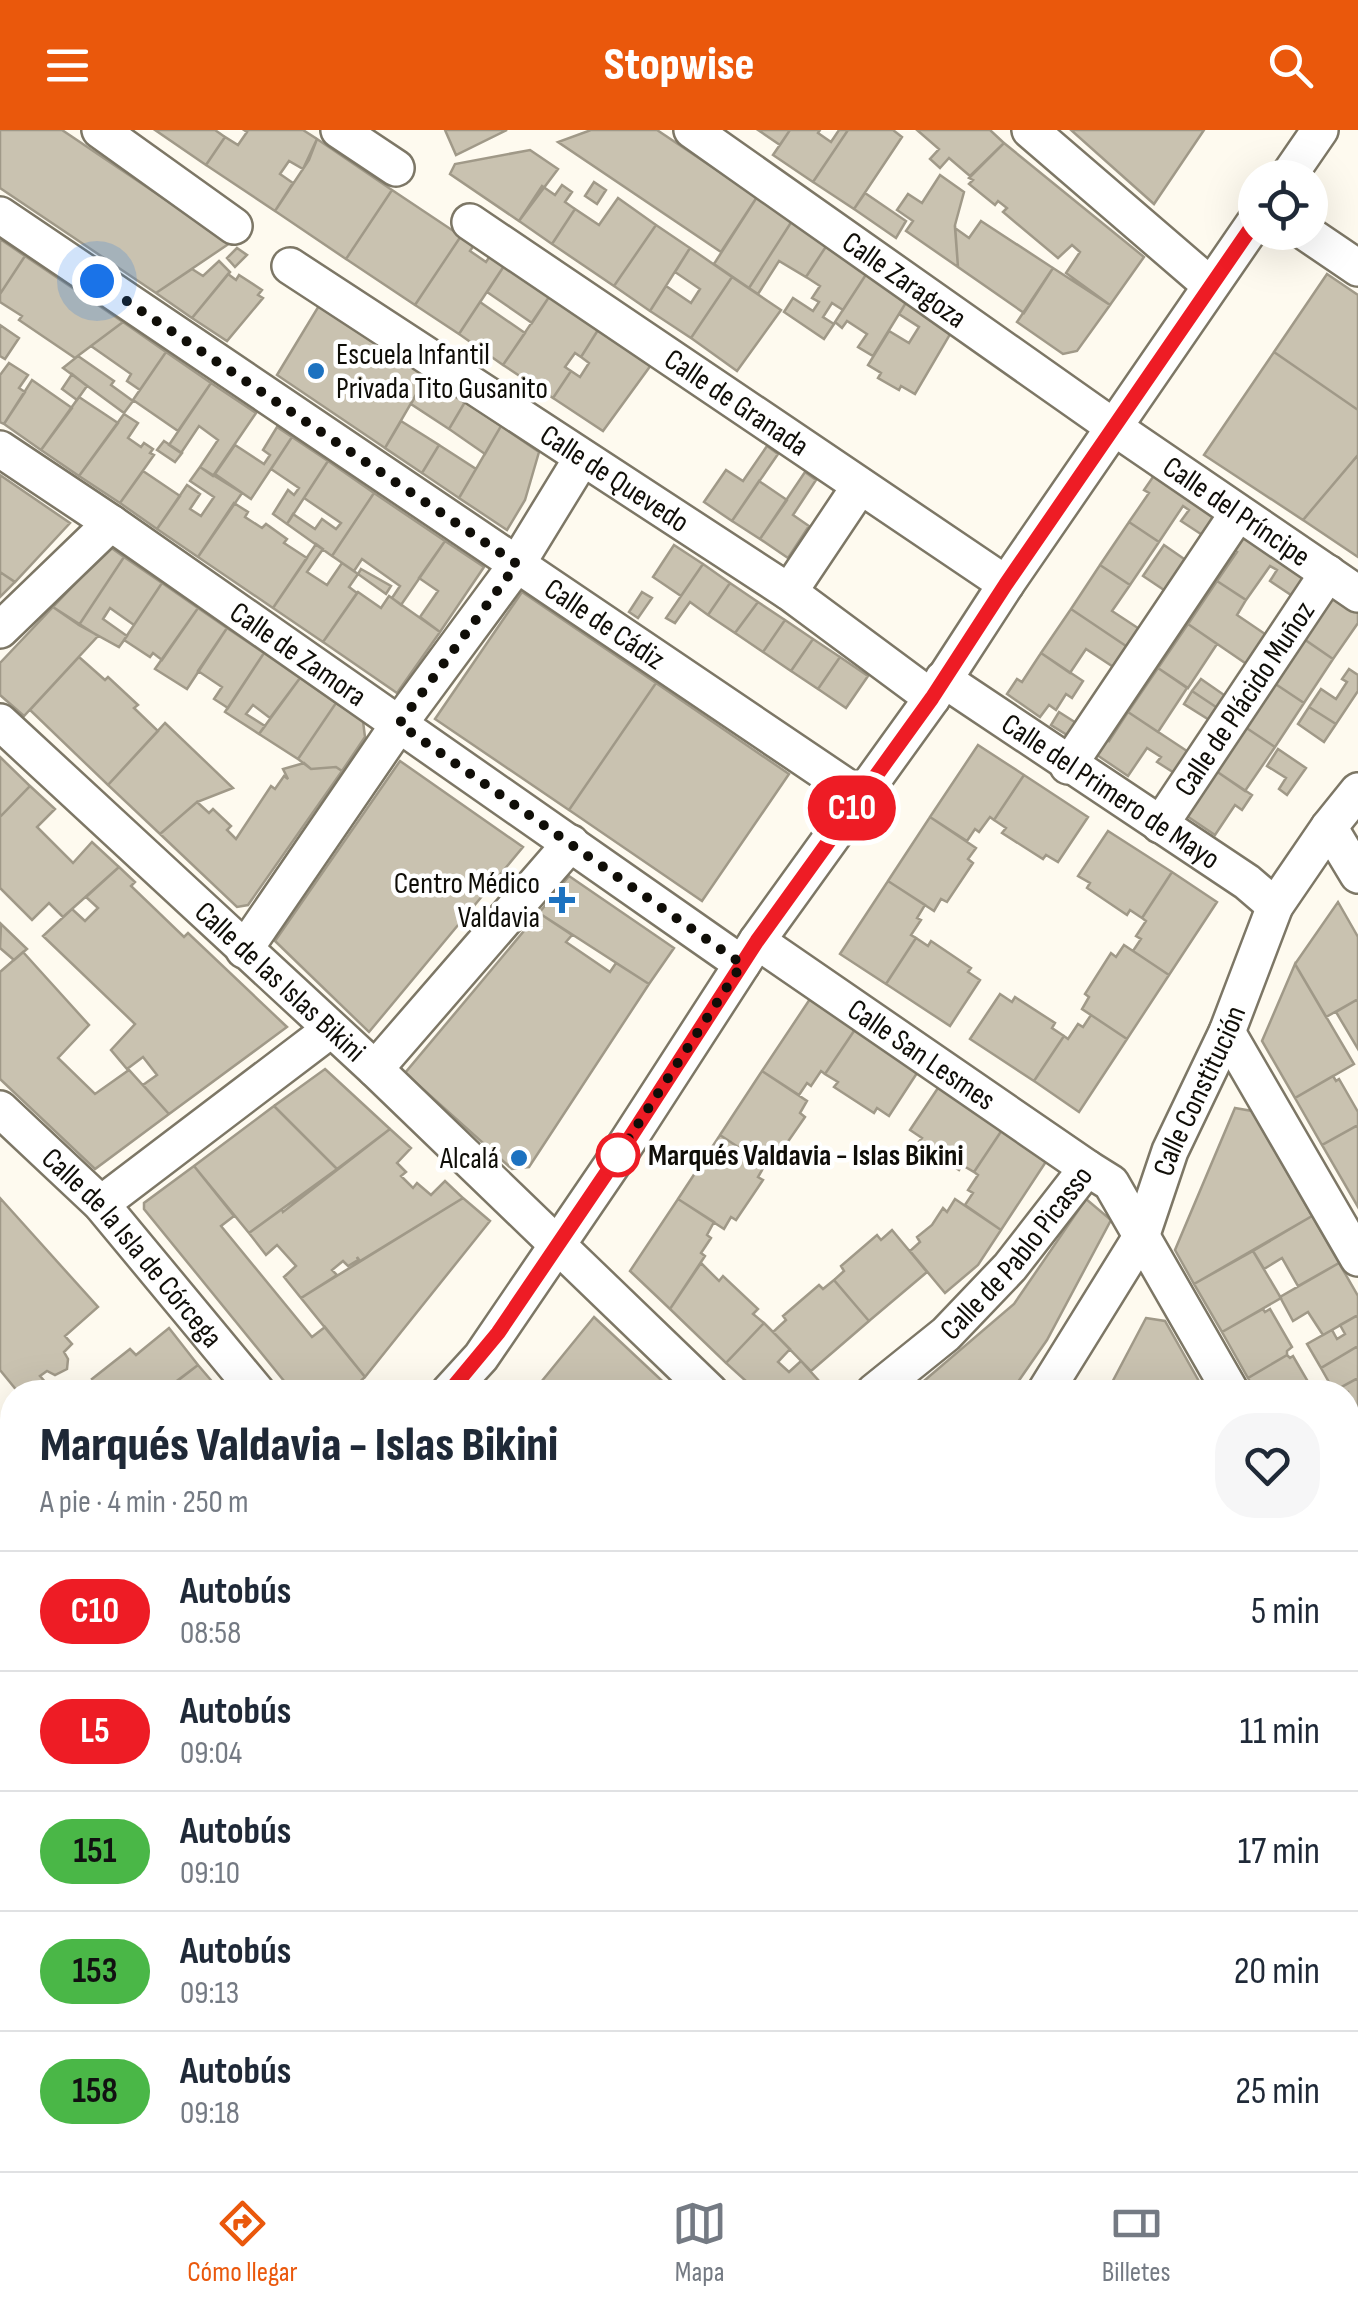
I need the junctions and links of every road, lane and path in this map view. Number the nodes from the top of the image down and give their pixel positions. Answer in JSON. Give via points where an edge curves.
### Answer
{"nodes":[{"id":1,"x":100,"y":130,"type":"edge"},
{"id":2,"x":339,"y":130,"type":"edge"},
{"id":3,"x":692,"y":130,"type":"edge"},
{"id":4,"x":1030,"y":130,"type":"edge"},
{"id":5,"x":1320,"y":130,"type":"edge"},
{"id":6,"x":1299,"y":160,"type":"edge"},
{"id":7,"x":396,"y":168,"type":"dead end"},
{"id":8,"x":0,"y":216,"type":"edge"},
{"id":9,"x":470,"y":222,"type":"dead end"},
{"id":10,"x":234,"y":226,"type":"dead end"},
{"id":11,"x":1238,"y":246,"type":"edge"},
{"id":12,"x":1328,"y":248,"type":"edge"},
{"id":13,"x":290,"y":266,"type":"dead end"},
{"id":14,"x":1358,"y":268,"type":"edge"},
{"id":15,"x":1210,"y":286,"type":"junction"},
{"id":16,"x":1115,"y":428,"type":"junction"},
{"id":17,"x":0,"y":448,"type":"edge"},
{"id":18,"x":582,"y":458,"type":"junction"},
{"id":19,"x":860,"y":486,"type":"junction"},
{"id":20,"x":1238,"y":513,"type":"junction"},
{"id":21,"x":111,"y":522,"type":"junction"},
{"id":22,"x":517,"y":564,"type":"junction"},
{"id":23,"x":1328,"y":573,"type":"junction"},
{"id":24,"x":1006,"y":584,"type":"junction"},
{"id":25,"x":790,"y":592,"type":"junction"},
{"id":26,"x":1358,"y":594,"type":"edge"},
{"id":27,"x":0,"y":630,"type":"edge"},
{"id":28,"x":937,"y":689,"type":"junction"},
{"id":29,"x":0,"y":722,"type":"edge"},
{"id":30,"x":399,"y":724,"type":"junction"},
{"id":31,"x":1068,"y":766,"type":"junction"},
{"id":32,"x":1358,"y":791,"type":"edge"},
{"id":33,"x":860,"y":796,"type":"junction"},
{"id":34,"x":1160,"y":825,"type":"junction"},
{"id":35,"x":1329,"y":827,"type":"junction"},
{"id":36,"x":572,"y":843,"type":"junction"},
{"id":37,"x":1358,"y":876,"type":"edge"},
{"id":38,"x":1275,"y":906,"type":"junction"},
{"id":39,"x":244,"y":950,"type":"junction"},
{"id":40,"x":750,"y":952,"type":"junction"},
{"id":41,"x":330,"y":1030,"type":"junction"},
{"id":42,"x":1227,"y":1032,"type":"junction"},
{"id":43,"x":375,"y":1069,"type":"junction"},
{"id":44,"x":0,"y":1110,"type":"edge"},
{"id":45,"x":1087,"y":1168,"type":"junction"},
{"id":46,"x":102,"y":1204,"type":"junction"},
{"id":47,"x":1141,"y":1237,"type":"junction"},
{"id":48,"x":557,"y":1246,"type":"junction"},
{"id":49,"x":1358,"y":1258,"type":"edge"},
{"id":50,"x":247,"y":1380,"type":"edge"},
{"id":51,"x":460,"y":1380,"type":"edge"},
{"id":52,"x":697,"y":1380,"type":"edge"},
{"id":53,"x":889,"y":1380,"type":"edge"},
{"id":54,"x":1052,"y":1380,"type":"edge"},
{"id":55,"x":1223,"y":1380,"type":"edge"}],
"edges":[{"from":1,"to":10,"type":"street"},
{"from":2,"to":7,"type":"street"},
{"from":3,"to":16,"type":"street","name":"Calle Zaragoza"},
{"from":4,"to":15,"type":"street"},
{"from":5,"to":6,"type":"street"},
{"from":8,"to":22,"type":"street","name":"Calle de Cádiz"},
{"from":9,"to":19,"type":"street","name":"Calle de Granada"},
{"from":11,"to":15,"type":"street"},
{"from":12,"to":14,"type":"street"},
{"from":13,"to":18,"type":"street","name":"Calle de Quevedo"},
{"from":15,"to":16,"type":"street"},
{"from":16,"to":20,"type":"street","name":"Calle del Príncipe"},
{"from":16,"to":24,"type":"street"},
{"from":17,"to":21,"type":"street","name":"Calle de Zamora"},
{"from":18,"to":22,"type":"street"},
{"from":18,"to":25,"type":"street","name":"Calle de Quevedo"},
{"from":19,"to":24,"type":"street","name":"Calle de Granada"},
{"from":19,"to":25,"type":"street"},
{"from":20,"to":23,"type":"street","name":"Calle del Príncipe"},
{"from":20,"to":31,"type":"street"},
{"from":21,"to":27,"type":"street"},
{"from":21,"to":30,"type":"street","name":"Calle de Zamora"},
{"from":22,"to":30,"type":"street"},
{"from":22,"to":33,"type":"street","name":"Calle de Cádiz"},
{"from":23,"to":26,"type":"street","name":"Calle del Príncipe"},
{"from":23,"to":34,"type":"street","name":"Calle de Plácido Muñoz"},
{"from":24,"to":28,"type":"street"},
{"from":25,"to":28,"type":"street","name":"Calle de Quevedo"},
{"from":28,"to":31,"type":"street","name":"Calle del Primero de Mayo"},
{"from":28,"to":33,"type":"street"},
{"from":29,"to":39,"type":"street","name":"Calle de las Islas Bikini"},
{"from":30,"to":36,"type":"street","name":"Calle de Zamora"},
{"from":30,"to":39,"type":"street"},
{"from":31,"to":34,"type":"street","name":"Calle del Primero de Mayo"},
{"from":32,"to":35,"type":"street","name":"Calle Constitución"},
{"from":33,"to":40,"type":"street"},
{"from":34,"to":38,"type":"street","name":"Calle del Primero de Mayo"},
{"from":35,"to":37,"type":"street"},
{"from":35,"to":38,"type":"street","name":"Calle Constitución"},
{"from":36,"to":40,"type":"street","name":"Calle de Zamora"},
{"from":36,"to":43,"type":"street"},
{"from":38,"to":42,"type":"street","name":"Calle Constitución"},
{"from":39,"to":41,"type":"street","name":"Calle de las Islas Bikini"},
{"from":40,"to":45,"type":"street","name":"Calle San Lesmes"},
{"from":40,"to":48,"type":"street"},
{"from":41,"to":43,"type":"street","name":"Calle de las Islas Bikini"},
{"from":41,"to":46,"type":"street"},
{"from":42,"to":47,"type":"street","name":"Calle Constitución","via":[[1170,1151]]},
{"from":42,"to":49,"type":"street"},
{"from":43,"to":48,"type":"street","name":"Calle de las Islas Bikini"},
{"from":44,"to":46,"type":"street","name":"Calle de la Isla de Córcega"},
{"from":45,"to":47,"type":"street","name":"Calle de Pablo Picasso","via":[[1111,1183]]},
{"from":45,"to":53,"type":"street","name":"Calle de Pablo Picasso","via":[[997,1281]]},
{"from":46,"to":50,"type":"street","name":"Calle de la Isla de Córcega"},
{"from":47,"to":54,"type":"street","name":"Calle Constitución"},
{"from":47,"to":55,"type":"street","name":"Calle de Pablo Picasso"},
{"from":48,"to":51,"type":"street"},
{"from":48,"to":52,"type":"street","name":"Calle de las Islas Bikini"}]}
